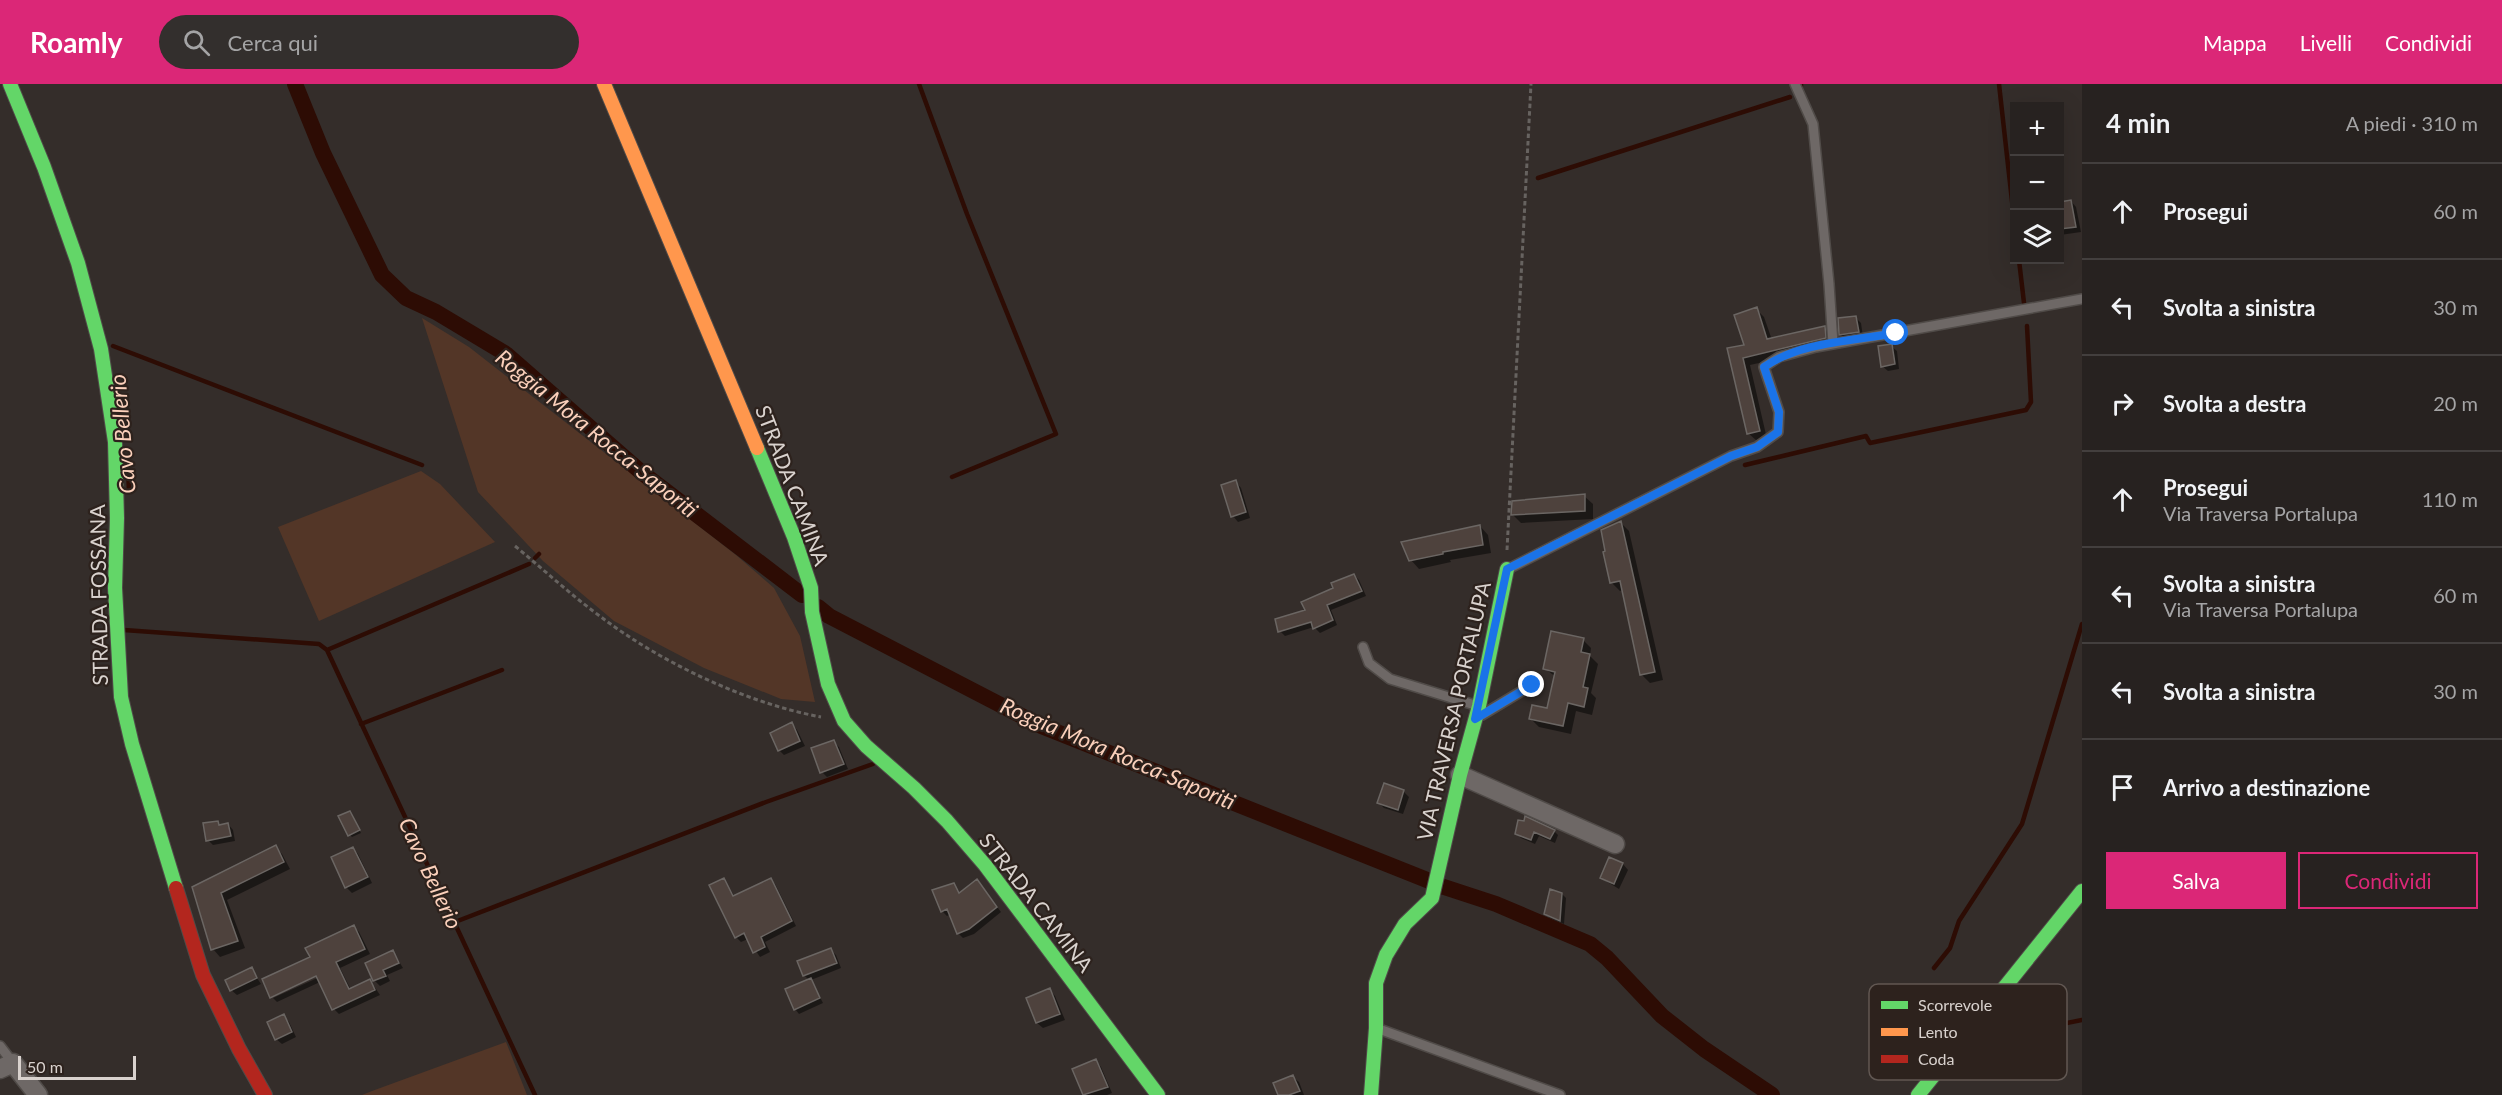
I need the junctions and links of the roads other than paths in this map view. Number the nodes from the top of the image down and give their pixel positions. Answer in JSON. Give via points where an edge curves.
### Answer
{"nodes":[{"id":1,"x":10,"y":84,"type":"edge"},
{"id":2,"x":604,"y":84,"type":"edge"},
{"id":3,"x":1795,"y":84,"type":"edge"},
{"id":4,"x":2082,"y":299,"type":"edge"},
{"id":5,"x":1833,"y":344,"type":"junction"},
{"id":6,"x":1507,"y":569,"type":"joint"},
{"id":7,"x":1363,"y":647,"type":"dead end"},
{"id":8,"x":1532,"y":685,"type":"dead end"},
{"id":9,"x":1477,"y":713,"type":"junction"},
{"id":10,"x":1460,"y":775,"type":"junction"},
{"id":11,"x":1615,"y":844,"type":"dead end"},
{"id":12,"x":2082,"y":891,"type":"edge"},
{"id":13,"x":2007,"y":984,"type":"edge"},
{"id":14,"x":1376,"y":1028,"type":"junction"},
{"id":15,"x":0,"y":1046,"type":"edge"},
{"id":16,"x":6,"y":1066,"type":"edge"},
{"id":17,"x":1930,"y":1080,"type":"edge"},
{"id":18,"x":38,"y":1095,"type":"edge"},
{"id":19,"x":265,"y":1095,"type":"edge"},
{"id":20,"x":1158,"y":1095,"type":"edge"},
{"id":21,"x":1371,"y":1095,"type":"edge"},
{"id":22,"x":1560,"y":1095,"type":"edge"},
{"id":23,"x":1918,"y":1095,"type":"edge"}],
"edges":[{"from":1,"to":19,"type":"street","name":"STRADA FOSSANA","via":[[78,262],[101,349],[115,442],[115,588],[121,697],[132,744],[202,975]]},
{"from":2,"to":20,"type":"street","name":"STRADA CAMINA","via":[[794,537],[811,588],[812,612],[828,684],[844,721],[947,821],[977,856]]},
{"from":3,"to":5,"type":"lane","via":[[1813,124]]},
{"from":4,"to":5,"type":"lane"},
{"from":5,"to":6,"type":"lane","name":"VIA TRAVERSA PORTALUPA","via":[[1779,357],[1764,367],[1779,412],[1778,432],[1757,447],[1731,456]]},
{"from":6,"to":9,"type":"street","name":"VIA TRAVERSA PORTALUPA"},
{"from":7,"to":9,"type":"lane","via":[[1369,663],[1390,679]]},
{"from":8,"to":9,"type":"lane"},
{"from":9,"to":10,"type":"street","name":"VIA TRAVERSA PORTALUPA"},
{"from":10,"to":11,"type":"street"},
{"from":10,"to":14,"type":"street","name":"VIA TRAVERSA PORTALUPA","via":[[1432,897],[1405,924],[1386,955],[1376,983]]},
{"from":12,"to":13,"type":"street"},
{"from":14,"to":21,"type":"street","name":"VIA TRAVERSA PORTALUPA"},
{"from":14,"to":22,"type":"lane"},
{"from":15,"to":16,"type":"lane"},
{"from":16,"to":18,"type":"street"},
{"from":17,"to":23,"type":"street"}]}
